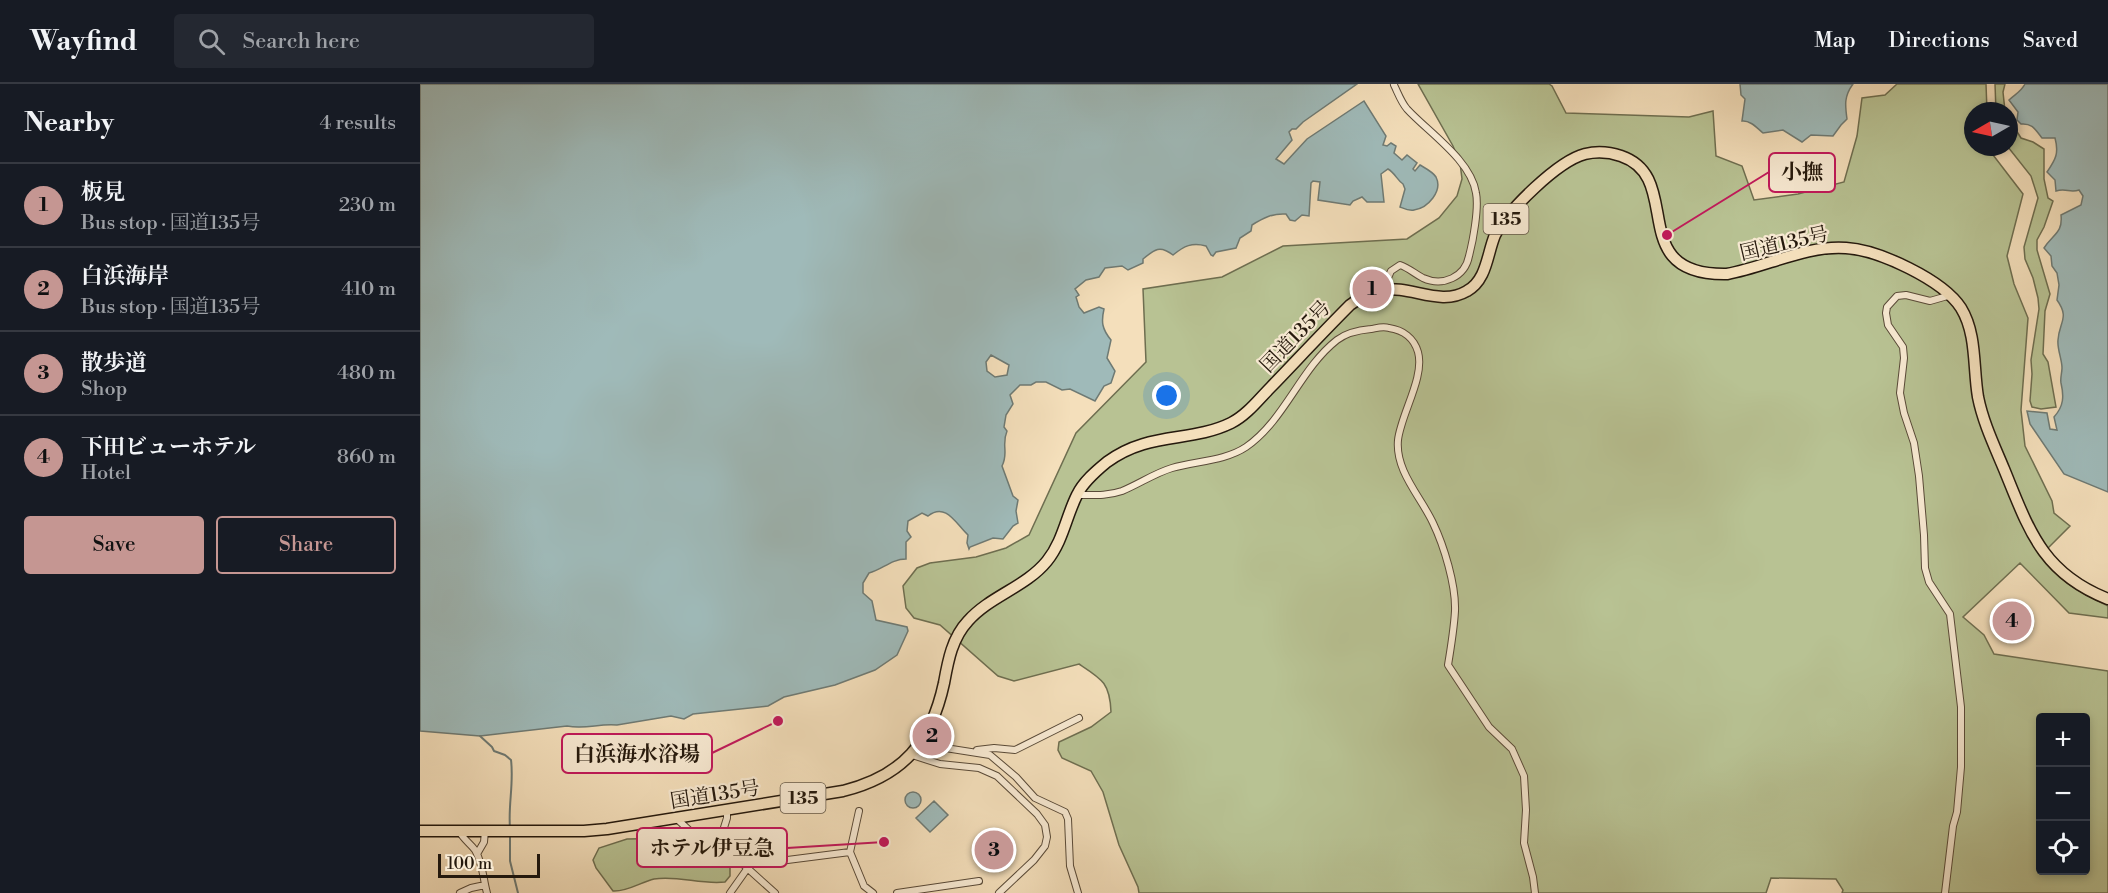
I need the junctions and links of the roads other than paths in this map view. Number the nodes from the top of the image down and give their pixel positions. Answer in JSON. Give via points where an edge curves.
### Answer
{"nodes":[{"id":1,"x":1394,"y":84,"type":"edge"},
{"id":2,"x":1383,"y":289,"type":"junction"},
{"id":3,"x":1951,"y":295,"type":"junction"},
{"id":4,"x":1077,"y":495,"type":"junction"},
{"id":5,"x":2108,"y":599,"type":"edge"},
{"id":6,"x":1079,"y":718,"type":"dead end"},
{"id":7,"x":920,"y":744,"type":"junction"},
{"id":8,"x":974,"y":751,"type":"junction"},
{"id":9,"x":912,"y":755,"type":"junction"},
{"id":10,"x":727,"y":810,"type":"junction"},
{"id":11,"x":859,"y":812,"type":"dead end"},
{"id":12,"x":676,"y":818,"type":"junction"},
{"id":13,"x":420,"y":831,"type":"edge"},
{"id":14,"x":459,"y":831,"type":"junction"},
{"id":15,"x":485,"y":831,"type":"junction"},
{"id":16,"x":850,"y":852,"type":"junction"},
{"id":17,"x":477,"y":854,"type":"junction"},
{"id":18,"x":747,"y":868,"type":"junction"},
{"id":19,"x":979,"y":881,"type":"dead end"},
{"id":20,"x":485,"y":885,"type":"junction"},
{"id":21,"x":460,"y":893,"type":"edge"},
{"id":22,"x":487,"y":893,"type":"edge"},
{"id":23,"x":730,"y":893,"type":"edge"},
{"id":24,"x":775,"y":893,"type":"edge"},
{"id":25,"x":873,"y":893,"type":"edge"},
{"id":26,"x":897,"y":893,"type":"edge"},
{"id":27,"x":999,"y":893,"type":"edge"},
{"id":28,"x":1078,"y":893,"type":"edge"},
{"id":29,"x":1535,"y":893,"type":"edge"},
{"id":30,"x":1945,"y":893,"type":"edge"}],
"edges":[{"from":1,"to":2,"type":"street","via":[[1407,108],[1463,166],[1476,200],[1471,251],[1463,272],[1444,281],[1431,281],[1400,265],[1391,271]]},
{"from":2,"to":3,"type":"highway","name":"国道135号","number":"135","via":[[1441,297],[1470,290],[1485,269],[1495,236],[1518,204],[1562,165],[1599,152],[1626,158],[1646,174],[1665,245],[1680,264],[1693,271],[1727,274],[1808,252],[1846,248],[1902,266]]},
{"from":2,"to":4,"type":"highway","name":"国道135号","number":"135","via":[[1350,305],[1241,417],[1216,429],[1129,449],[1095,472]]},
{"from":3,"to":5,"type":"highway","name":"国道135号","number":"135","via":[[1968,325],[1984,422],[2032,534],[2057,568],[2082,588]]},
{"from":3,"to":30,"type":"street","via":[[1930,301],[1897,296],[1886,313],[1888,325],[1903,347],[1900,393],[1919,476],[1925,568],[1929,582],[1950,614],[1954,638],[1961,707],[1960,767]]},
{"from":4,"to":7,"type":"highway","name":"国道135号","number":"135","via":[[1048,560],[973,616],[957,635],[933,721]]},
{"from":4,"to":29,"type":"street","via":[[1122,491],[1170,469],[1243,449],[1262,435],[1337,340],[1364,330],[1401,330],[1418,352],[1419,363],[1401,427],[1398,454],[1433,524],[1450,574],[1455,609],[1448,664],[1489,727],[1512,749],[1524,776],[1524,843]]},
{"from":6,"to":8,"type":"street","via":[[1015,750]]},
{"from":7,"to":8,"type":"street"},
{"from":7,"to":9,"type":"highway","name":"国道135号","number":"135"},
{"from":8,"to":28,"type":"street","via":[[994,757],[1035,798],[1067,814],[1070,866]]},
{"from":9,"to":10,"type":"highway","name":"国道135号","number":"135","via":[[886,776],[864,786]]},
{"from":9,"to":27,"type":"street","via":[[940,764],[979,768],[997,776],[1045,825],[1045,846]]},
{"from":10,"to":12,"type":"highway","name":"国道135号","number":"135"},
{"from":10,"to":16,"type":"street","via":[[722,834],[764,863]]},
{"from":11,"to":16,"type":"street"},
{"from":12,"to":15,"type":"highway","name":"国道135号","number":"135","via":[[607,829]]},
{"from":12,"to":18,"type":"street","via":[[691,832],[725,848]]},
{"from":13,"to":14,"type":"highway","name":"国道135号","number":"135"},
{"from":14,"to":15,"type":"highway","name":"国道135号","number":"135"},
{"from":14,"to":17,"type":"street"},
{"from":15,"to":17,"type":"street"},
{"from":16,"to":25,"type":"street","via":[[864,886]]},
{"from":17,"to":20,"type":"street"},
{"from":18,"to":23,"type":"street"},
{"from":18,"to":24,"type":"street"},
{"from":19,"to":26,"type":"street"},
{"from":20,"to":21,"type":"street"},
{"from":20,"to":22,"type":"street"}]}
